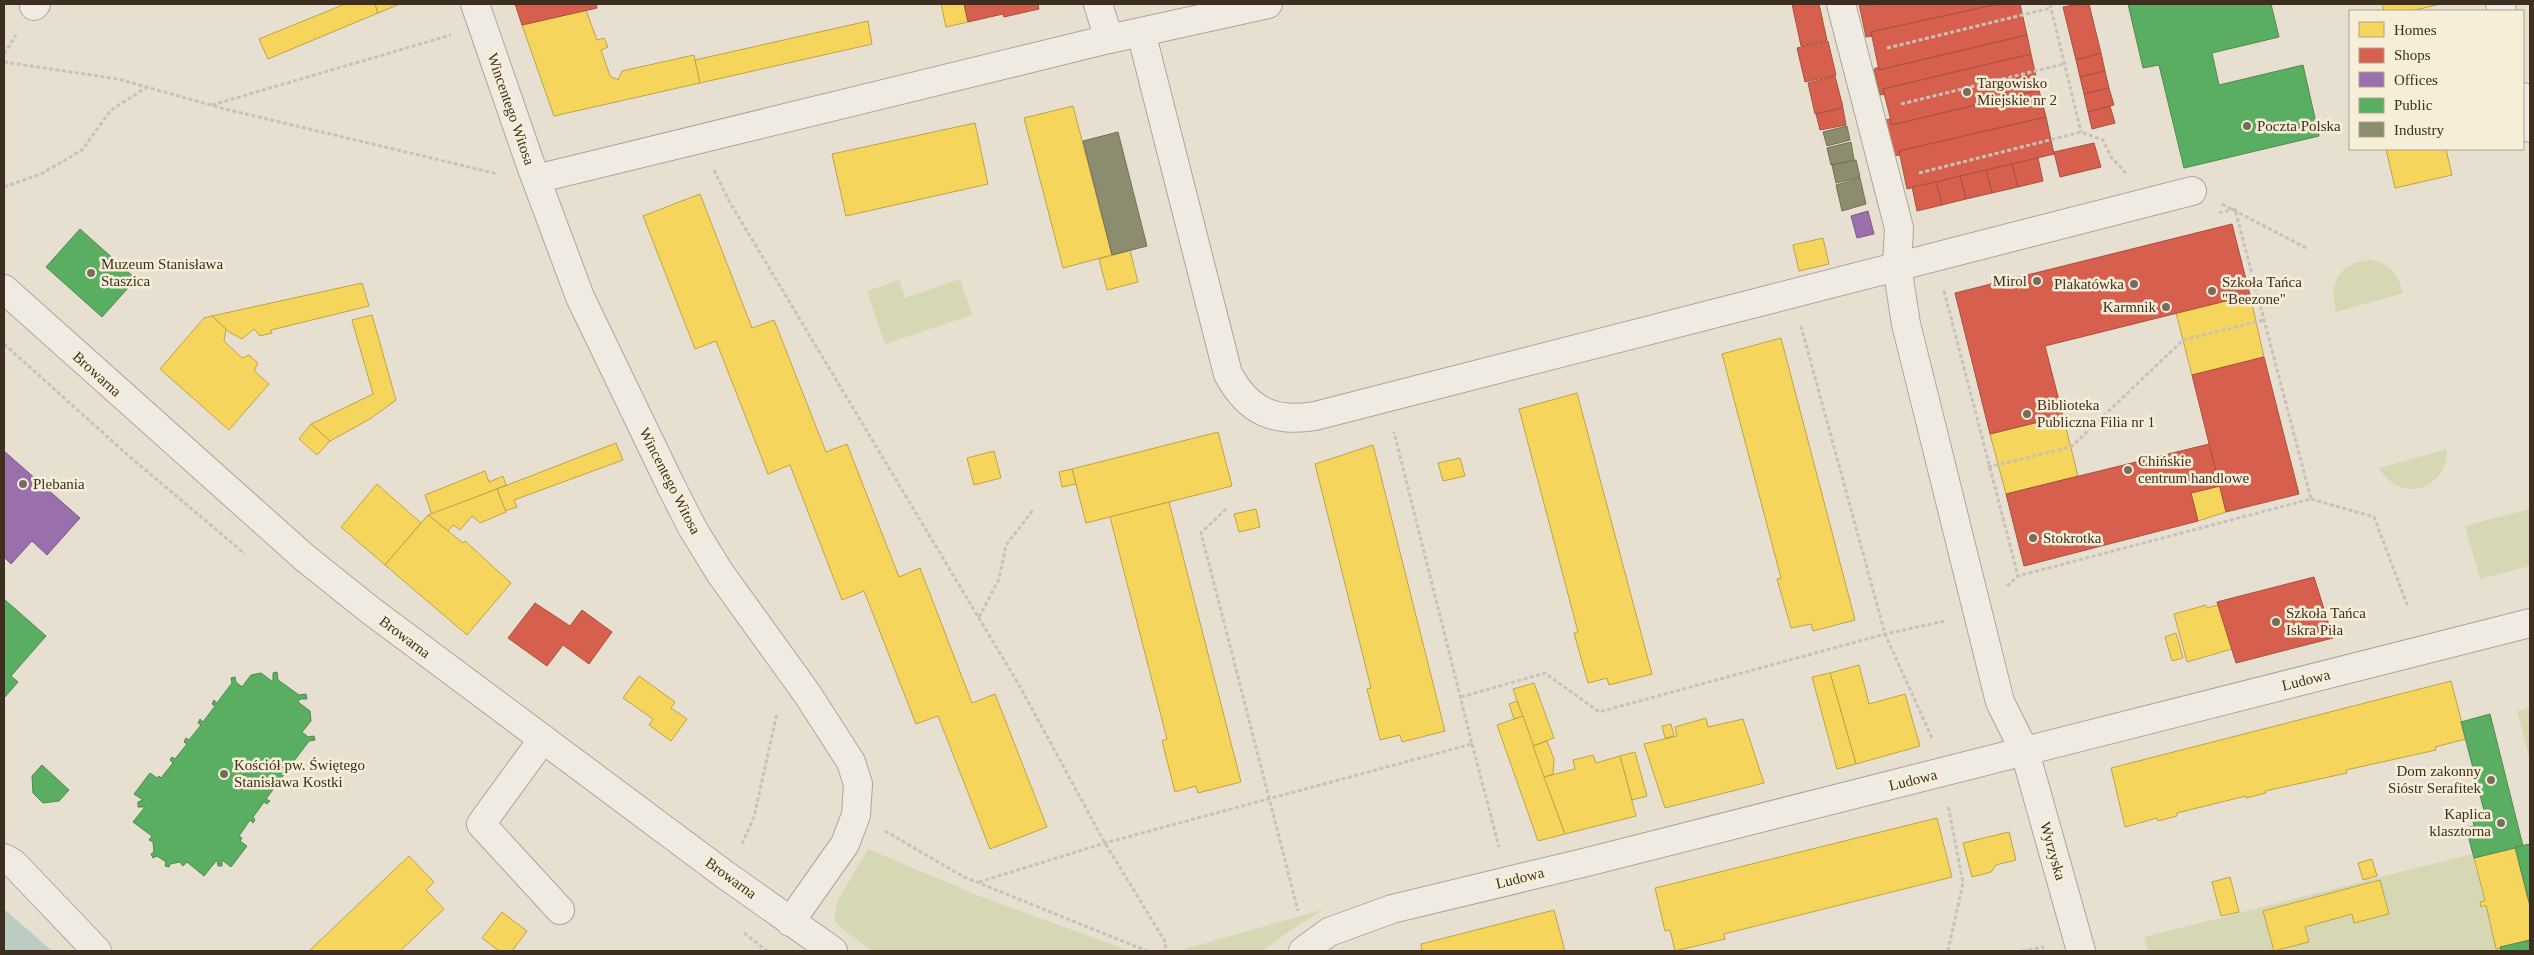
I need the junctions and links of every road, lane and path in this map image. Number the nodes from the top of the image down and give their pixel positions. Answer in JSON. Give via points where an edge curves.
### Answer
{"nodes":[{"id":1,"x":1098,"y":4,"type":"edge"},
{"id":2,"x":1268,"y":4,"type":"edge"},
{"id":3,"x":1841,"y":4,"type":"edge"},
{"id":4,"x":2050,"y":6,"type":"edge"},
{"id":5,"x":479,"y":14,"type":"edge"},
{"id":6,"x":1141,"y":32,"type":"junction"},
{"id":7,"x":1108,"y":39,"type":"junction"},
{"id":8,"x":1855,"y":56,"type":"junction"},
{"id":9,"x":4,"y":62,"type":"edge"},
{"id":10,"x":2064,"y":64,"type":"junction"},
{"id":11,"x":147,"y":87,"type":"junction"},
{"id":12,"x":2524,"y":101,"type":"edge"},
{"id":13,"x":211,"y":105,"type":"junction"},
{"id":14,"x":1869,"y":112,"type":"junction"},
{"id":15,"x":2530,"y":128,"type":"edge"},
{"id":16,"x":2081,"y":132,"type":"junction"},
{"id":17,"x":699,"y":138,"type":"junction"},
{"id":18,"x":533,"y":171,"type":"junction"},
{"id":19,"x":1887,"y":181,"type":"junction"},
{"id":20,"x":4,"y":187,"type":"edge"},
{"id":21,"x":2192,"y":191,"type":"joint"},
{"id":22,"x":2154,"y":201,"type":"junction"},
{"id":23,"x":2235,"y":209,"type":"junction"},
{"id":24,"x":2216,"y":214,"type":"dead end"},
{"id":25,"x":2308,"y":249,"type":"dead end"},
{"id":26,"x":1897,"y":266,"type":"junction"},
{"id":27,"x":1942,"y":283,"type":"dead end"},
{"id":28,"x":4,"y":290,"type":"edge"},
{"id":29,"x":1790,"y":293,"type":"junction"},
{"id":30,"x":2264,"y":320,"type":"junction"},
{"id":31,"x":1385,"y":398,"type":"junction"},
{"id":32,"x":1988,"y":467,"type":"junction"},
{"id":33,"x":2310,"y":499,"type":"junction"},
{"id":34,"x":1034,"y":509,"type":"dead end"},
{"id":35,"x":1226,"y":509,"type":"dead end"},
{"id":36,"x":2408,"y":607,"type":"dead end"},
{"id":37,"x":1978,"y":614,"type":"junction"},
{"id":38,"x":978,"y":618,"type":"junction"},
{"id":39,"x":2530,"y":624,"type":"edge"},
{"id":40,"x":1885,"y":634,"type":"junction"},
{"id":41,"x":794,"y":676,"type":"junction"},
{"id":42,"x":1461,"y":697,"type":"junction"},
{"id":43,"x":543,"y":739,"type":"junction"},
{"id":44,"x":1472,"y":744,"type":"junction"},
{"id":45,"x":2025,"y":752,"type":"junction"},
{"id":46,"x":1942,"y":773,"type":"junction"},
{"id":47,"x":1269,"y":799,"type":"junction"},
{"id":48,"x":856,"y":815,"type":"junction"},
{"id":49,"x":1105,"y":843,"type":"junction"},
{"id":50,"x":738,"y":851,"type":"dead end"},
{"id":51,"x":1500,"y":853,"type":"dead end"},
{"id":52,"x":4,"y":858,"type":"edge"},
{"id":53,"x":979,"y":882,"type":"junction"},
{"id":54,"x":560,"y":910,"type":"dead end"},
{"id":55,"x":1298,"y":911,"type":"dead end"},
{"id":56,"x":790,"y":922,"type":"junction"},
{"id":57,"x":97,"y":951,"type":"edge"},
{"id":58,"x":834,"y":951,"type":"edge"},
{"id":59,"x":1147,"y":951,"type":"edge"},
{"id":60,"x":1165,"y":951,"type":"edge"},
{"id":61,"x":1303,"y":951,"type":"edge"},
{"id":62,"x":1948,"y":951,"type":"edge"},
{"id":63,"x":2081,"y":951,"type":"edge"}],
"edges":[{"from":1,"to":7,"type":"street"},
{"from":2,"to":6,"type":"street"},
{"from":3,"to":8,"type":"street","name":"Wyrzyska"},
{"from":4,"to":8,"type":"path"},
{"from":4,"to":10,"type":"path"},
{"from":5,"to":13,"type":"path"},
{"from":5,"to":18,"type":"street","name":"Wincentego Witosa"},
{"from":6,"to":7,"type":"street"},
{"from":6,"to":31,"type":"street","via":[[1228,374],[1236,389],[1263,412],[1280,418],[1315,416]]},
{"from":7,"to":17,"type":"street"},
{"from":8,"to":14,"type":"street","name":"Wyrzyska"},
{"from":9,"to":11,"type":"path","via":[[118,79]]},
{"from":10,"to":14,"type":"path"},
{"from":10,"to":16,"type":"path"},
{"from":11,"to":13,"type":"path"},
{"from":11,"to":20,"type":"path","via":[[111,110],[82,150],[41,174]]},
{"from":12,"to":15,"type":"street"},
{"from":13,"to":18,"type":"path","via":[[494,173]]},
{"from":14,"to":19,"type":"street","name":"Wyrzyska"},
{"from":16,"to":19,"type":"path"},
{"from":16,"to":22,"type":"path","via":[[2103,140],[2111,157]]},
{"from":17,"to":18,"type":"street"},
{"from":17,"to":38,"type":"path","via":[[729,202]]},
{"from":18,"to":41,"type":"street","name":"Wincentego Witosa","via":[[580,297],[693,529],[720,573]]},
{"from":19,"to":26,"type":"street","name":"Wyrzyska","via":[[1899,228]]},
{"from":21,"to":22,"type":"street"},
{"from":21,"to":23,"type":"path"},
{"from":22,"to":26,"type":"street"},
{"from":23,"to":24,"type":"path"},
{"from":23,"to":25,"type":"path"},
{"from":23,"to":30,"type":"path"},
{"from":26,"to":29,"type":"street"},
{"from":26,"to":37,"type":"street","name":"Wyrzyska","via":[[1906,324]]},
{"from":27,"to":32,"type":"path"},
{"from":28,"to":43,"type":"street","name":"Browarna","via":[[305,558],[410,641]]},
{"from":29,"to":31,"type":"street"},
{"from":29,"to":40,"type":"path"},
{"from":30,"to":32,"type":"path","via":[[2183,340],[2071,447]]},
{"from":30,"to":33,"type":"path"},
{"from":31,"to":42,"type":"path"},
{"from":32,"to":33,"type":"path","via":[[2018,576]]},
{"from":33,"to":36,"type":"path","via":[[2374,517]]},
{"from":34,"to":38,"type":"path","via":[[1006,545],[999,579]]},
{"from":35,"to":47,"type":"path","via":[[1201,533]]},
{"from":37,"to":40,"type":"path"},
{"from":37,"to":45,"type":"street","name":"Wyrzyska","via":[[2000,702]]},
{"from":38,"to":49,"type":"path"},
{"from":39,"to":45,"type":"street","name":"Ludowa"},
{"from":40,"to":42,"type":"path","via":[[1599,712],[1545,673]]},
{"from":40,"to":46,"type":"path","via":[[1937,749]]},
{"from":41,"to":48,"type":"street","name":"Wincentego Witosa","via":[[851,762],[858,784]]},
{"from":41,"to":50,"type":"path","via":[[778,712],[754,817]]},
{"from":42,"to":44,"type":"path"},
{"from":43,"to":54,"type":"street","via":[[481,824]]},
{"from":43,"to":56,"type":"street","name":"Browarna"},
{"from":44,"to":47,"type":"path"},
{"from":44,"to":51,"type":"path"},
{"from":45,"to":46,"type":"street","name":"Ludowa"},
{"from":45,"to":63,"type":"street","name":"Wyrzyska"},
{"from":46,"to":61,"type":"street","name":"Ludowa","via":[[1392,909],[1329,932]]},
{"from":46,"to":62,"type":"path","via":[[1963,883]]},
{"from":47,"to":49,"type":"path"},
{"from":47,"to":55,"type":"path"},
{"from":48,"to":53,"type":"path","via":[[964,877]]},
{"from":48,"to":56,"type":"street","name":"Wincentego Witosa","via":[[845,844]]},
{"from":49,"to":53,"type":"path"},
{"from":49,"to":60,"type":"path","via":[[1166,943]]},
{"from":52,"to":57,"type":"street"},
{"from":53,"to":59,"type":"path"},
{"from":56,"to":58,"type":"street","name":"Browarna"}]}
